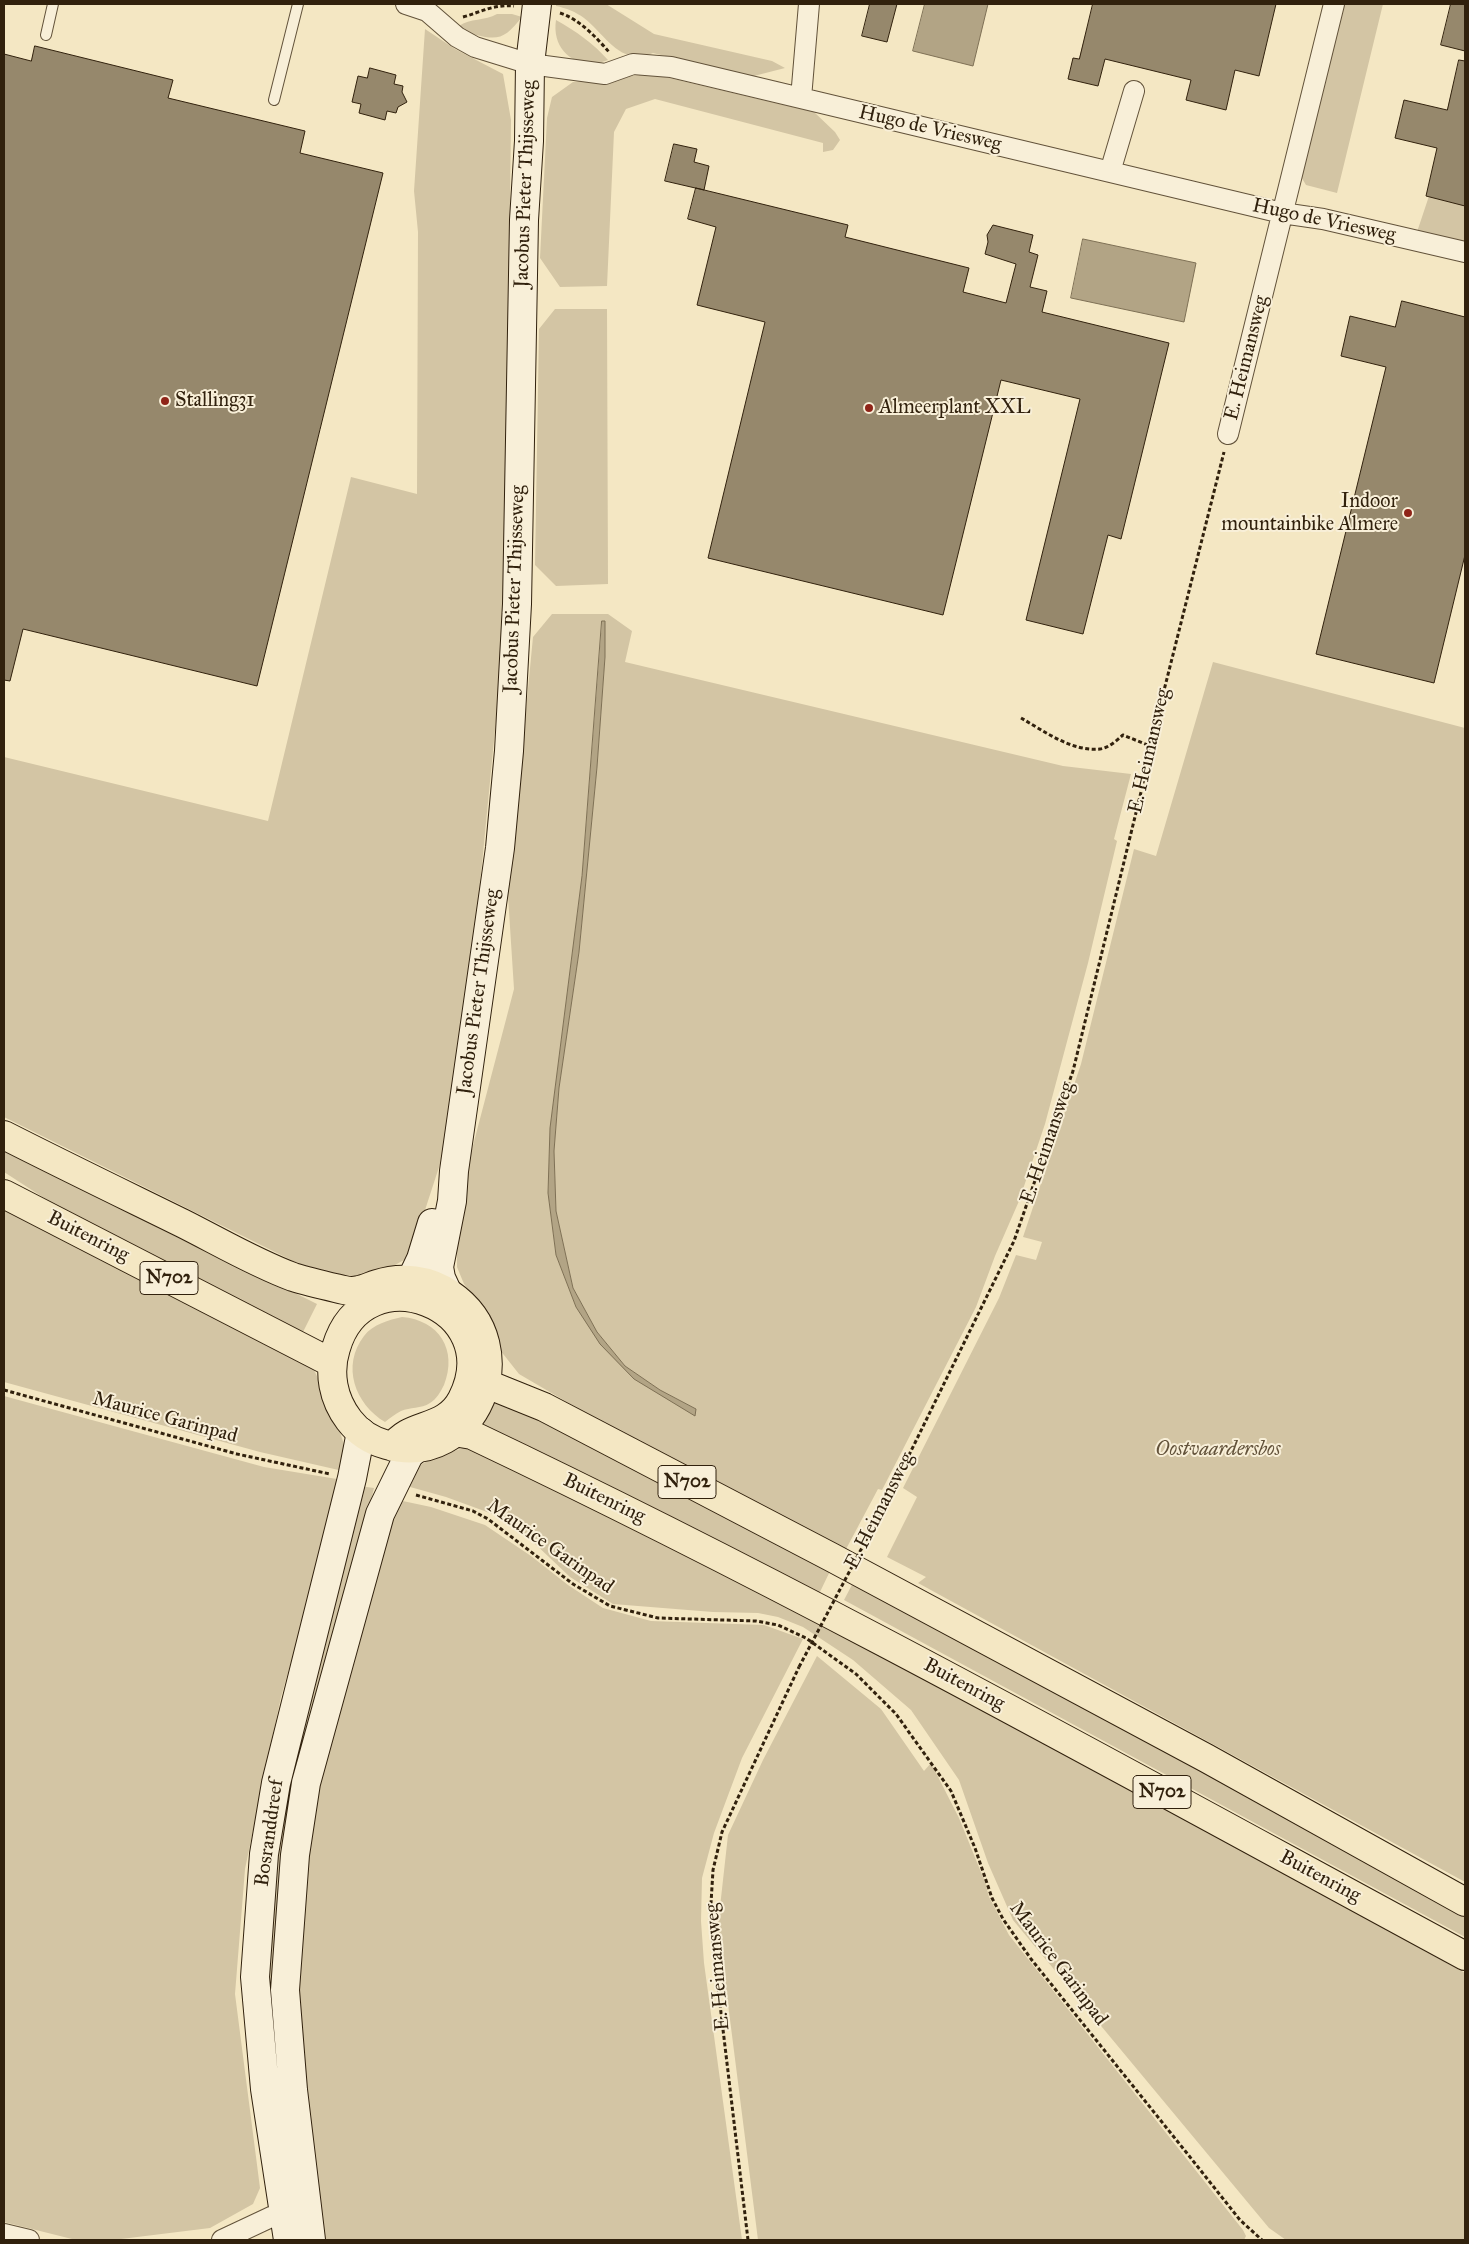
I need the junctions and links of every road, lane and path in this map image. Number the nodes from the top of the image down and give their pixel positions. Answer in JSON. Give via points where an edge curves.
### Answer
{"nodes":[{"id":1,"x":52,"y":4,"type":"edge"},
{"id":2,"x":298,"y":4,"type":"edge"},
{"id":3,"x":406,"y":4,"type":"edge"},
{"id":4,"x":537,"y":4,"type":"edge"},
{"id":5,"x":809,"y":4,"type":"edge"},
{"id":6,"x":1334,"y":4,"type":"edge"},
{"id":7,"x":46,"y":35,"type":"dead end"},
{"id":8,"x":530,"y":64,"type":"junction"},
{"id":9,"x":1134,"y":91,"type":"dead end"},
{"id":10,"x":801,"y":98,"type":"junction"},
{"id":11,"x":274,"y":100,"type":"dead end"},
{"id":12,"x":1110,"y":172,"type":"junction"},
{"id":13,"x":1282,"y":213,"type":"junction"},
{"id":14,"x":1465,"y":252,"type":"edge"},
{"id":15,"x":1228,"y":434,"type":"joint"},
{"id":16,"x":1021,"y":718,"type":"dead end"},
{"id":17,"x":1150,"y":746,"type":"junction"},
{"id":18,"x":4,"y":1135,"type":"edge"},
{"id":19,"x":454,"y":1171,"type":"junction"},
{"id":20,"x":4,"y":1194,"type":"edge"},
{"id":21,"x":406,"y":1288,"type":"junction"},
{"id":22,"x":447,"y":1291,"type":"junction"},
{"id":23,"x":363,"y":1300,"type":"junction"},
{"id":24,"x":332,"y":1363,"type":"junction"},
{"id":25,"x":482,"y":1371,"type":"junction"},
{"id":26,"x":4,"y":1390,"type":"edge"},
{"id":27,"x":361,"y":1432,"type":"junction"},
{"id":28,"x":454,"y":1432,"type":"junction"},
{"id":29,"x":405,"y":1447,"type":"junction"},
{"id":30,"x":352,"y":1478,"type":"junction"},
{"id":31,"x":392,"y":1489,"type":"junction"},
{"id":32,"x":380,"y":1514,"type":"junction"},
{"id":33,"x":1465,"y":1902,"type":"edge"},
{"id":34,"x":1465,"y":1956,"type":"edge"},
{"id":35,"x":294,"y":2233,"type":"edge"},
{"id":36,"x":4,"y":2234,"type":"edge"},
{"id":37,"x":28,"y":2240,"type":"edge"},
{"id":38,"x":222,"y":2240,"type":"edge"},
{"id":39,"x":748,"y":2240,"type":"edge"},
{"id":40,"x":1262,"y":2240,"type":"edge"}],
"edges":[{"from":1,"to":7,"type":"lane"},
{"from":2,"to":11,"type":"lane"},
{"from":3,"to":8,"type":"street","name":"Hugo de Vriesweg","via":[[427,11],[456,37],[475,47]]},
{"from":4,"to":8,"type":"main road","name":"Jacobus Pieter Thijsseweg"},
{"from":5,"to":10,"type":"street"},
{"from":6,"to":13,"type":"street","name":"E. Heimansweg"},
{"from":8,"to":10,"type":"street","name":"Hugo de Vriesweg","via":[[605,74],[633,64],[671,67]]},
{"from":8,"to":19,"type":"main road","name":"Jacobus Pieter Thijsseweg","via":[[517,604],[508,751],[500,848]]},
{"from":9,"to":12,"type":"street"},
{"from":10,"to":12,"type":"street","name":"Hugo de Vriesweg"},
{"from":12,"to":13,"type":"street","name":"Hugo de Vriesweg"},
{"from":13,"to":14,"type":"street","name":"Hugo de Vriesweg","via":[[1323,219]]},
{"from":13,"to":15,"type":"street","name":"E. Heimansweg"},
{"from":15,"to":17,"type":"path","name":"E. Heimansweg"},
{"from":16,"to":17,"type":"path","via":[[1062,741],[1084,748],[1101,749],[1123,735]]},
{"from":17,"to":39,"type":"path","name":"E. Heimansweg","bridge":true,"via":[[1073,1070],[1020,1223],[883,1508],[799,1667],[722,1832],[713,1870],[710,1920]]},
{"from":18,"to":23,"type":"highway","number":"N702","via":[[297,1278],[340,1303]]},
{"from":19,"to":21,"type":"main road","name":"Jacobus Pieter Thijsseweg","via":[[442,1194],[421,1259]]},
{"from":19,"to":22,"type":"main road","name":"Jacobus Pieter Thijsseweg","via":[[452,1201],[439,1267]]},
{"from":20,"to":24,"type":"highway","name":"Buitenring","number":"N702"},
{"from":21,"to":22,"type":"highway","via":[[429,1284]]},
{"from":21,"to":23,"type":"highway","via":[[387,1282]]},
{"from":21,"to":25,"type":"highway","via":[[450,1316]]},
{"from":22,"to":25,"type":"highway","via":[[474,1317],[485,1340]]},
{"from":23,"to":24,"type":"highway","via":[[342,1334]]},
{"from":24,"to":27,"type":"highway","via":[[338,1401],[351,1423]]},
{"from":25,"to":28,"type":"highway","via":[[472,1415]]},
{"from":25,"to":29,"type":"highway","via":[[470,1374],[466,1390],[452,1412],[435,1424],[405,1434]]},
{"from":25,"to":33,"type":"highway","number":"N702","via":[[496,1372],[544,1407],[1198,1754]]},
{"from":26,"to":30,"type":"path","name":"Maurice Garinpad","via":[[237,1454]]},
{"from":27,"to":29,"type":"highway","via":[[381,1444]]},
{"from":27,"to":30,"type":"main road","name":"Bosranddreef"},
{"from":28,"to":29,"type":"highway","via":[[437,1442]]},
{"from":28,"to":34,"type":"highway","name":"Buitenring","number":"N702","via":[[472,1435],[674,1532]]},
{"from":29,"to":31,"type":"main road","name":"Bosranddreef","via":[[409,1455]]},
{"from":29,"to":32,"type":"main road","name":"Bosranddreef","via":[[381,1486]]},
{"from":30,"to":35,"type":"main road","name":"Bosranddreef","via":[[276,1783],[264,1854],[255,1977],[265,2089]]},
{"from":31,"to":32,"type":"main road","name":"Bosranddreef"},
{"from":31,"to":40,"type":"path","name":"Maurice Garinpad","via":[[488,1519],[573,1584],[610,1606],[658,1618],[778,1624],[806,1638],[856,1674],[896,1714],[951,1792],[992,1898],[1008,1927],[1240,2220]]},
{"from":32,"to":35,"type":"main road","name":"Bosranddreef","via":[[306,1783],[295,1855],[285,1990],[293,2090]]},
{"from":35,"to":38,"type":"street","via":[[271,2217]]},
{"from":36,"to":37,"type":"street"}]}
